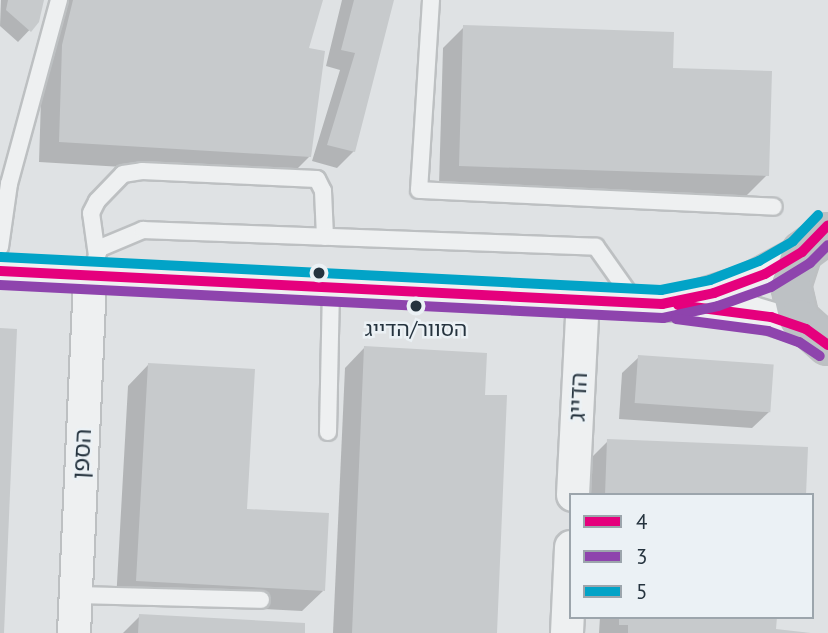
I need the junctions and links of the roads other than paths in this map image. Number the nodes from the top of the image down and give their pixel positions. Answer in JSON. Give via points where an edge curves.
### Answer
{"nodes":[{"id":1,"x":59,"y":0,"type":"edge"},
{"id":2,"x":431,"y":0,"type":"edge"},
{"id":3,"x":774,"y":207,"type":"dead end"},
{"id":4,"x":325,"y":237,"type":"junction"},
{"id":5,"x":819,"y":237,"type":"edge"},
{"id":6,"x":0,"y":247,"type":"edge"},
{"id":7,"x":93,"y":265,"type":"junction"},
{"id":8,"x":0,"y":271,"type":"edge"},
{"id":9,"x":331,"y":287,"type":"junction"},
{"id":10,"x":583,"y":300,"type":"junction"},
{"id":11,"x":649,"y":303,"type":"junction"},
{"id":12,"x":817,"y":337,"type":"edge"},
{"id":13,"x":328,"y":432,"type":"dead end"},
{"id":14,"x":573,"y":493,"type":"edge"},
{"id":15,"x":569,"y":590,"type":"edge"},
{"id":16,"x":76,"y":596,"type":"junction"},
{"id":17,"x":261,"y":600,"type":"dead end"},
{"id":18,"x":74,"y":633,"type":"edge"},
{"id":19,"x":567,"y":633,"type":"edge"}],
"edges":[{"from":1,"to":6,"type":"lane","via":[[9,184]]},
{"from":2,"to":3,"type":"lane","via":[[419,190]]},
{"from":4,"to":7,"type":"lane","via":[[143,230],[100,248]]},
{"from":4,"to":7,"type":"lane","via":[[323,191],[317,179],[142,171],[123,174],[97,201],[91,214]]},
{"from":4,"to":11,"type":"lane","via":[[596,247]]},
{"from":5,"to":11,"type":"street","via":[[731,288]]},
{"from":5,"to":12,"type":"street","via":[[792,273],[791,296]]},
{"from":7,"to":8,"type":"street"},
{"from":7,"to":9,"type":"street"},
{"from":7,"to":16,"type":"street","name":"הספן"},
{"from":9,"to":10,"type":"street"},
{"from":9,"to":13,"type":"lane"},
{"from":10,"to":11,"type":"street"},
{"from":10,"to":14,"type":"street","name":"הדייג"},
{"from":11,"to":12,"type":"street","via":[[753,313]]},
{"from":15,"to":19,"type":"street"},
{"from":16,"to":17,"type":"lane"},
{"from":16,"to":18,"type":"street","name":"הספן"}]}
